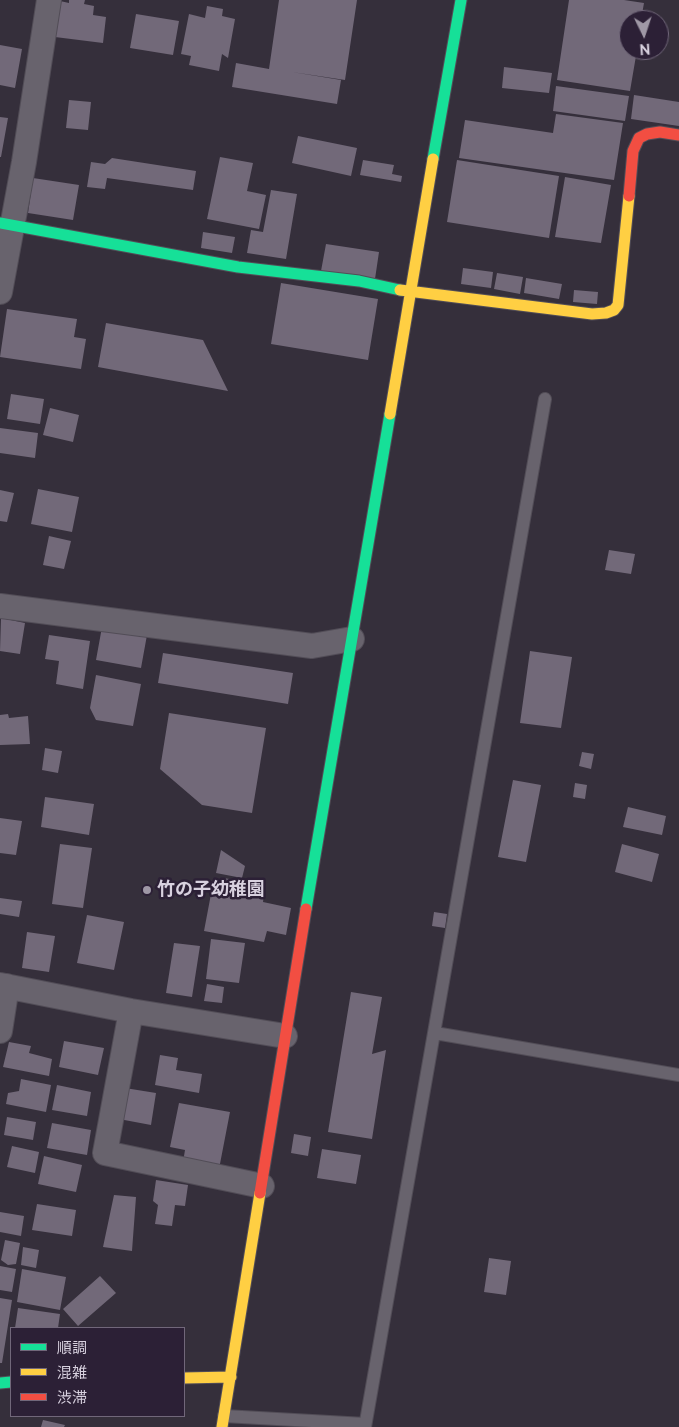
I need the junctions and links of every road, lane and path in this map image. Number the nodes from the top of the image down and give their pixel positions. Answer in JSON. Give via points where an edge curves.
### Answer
{"nodes":[{"id":1,"x":49,"y":0,"type":"edge"},
{"id":2,"x":461,"y":0,"type":"edge"},
{"id":3,"x":679,"y":135,"type":"edge"},
{"id":4,"x":6,"y":224,"type":"edge"},
{"id":5,"x":0,"y":292,"type":"edge"},
{"id":6,"x":410,"y":292,"type":"junction"},
{"id":7,"x":545,"y":399,"type":"dead end"},
{"id":8,"x":0,"y":606,"type":"edge"},
{"id":9,"x":352,"y":639,"type":"junction"},
{"id":10,"x":4,"y":986,"type":"edge"},
{"id":11,"x":131,"y":1011,"type":"junction"},
{"id":12,"x":0,"y":1031,"type":"edge"},
{"id":13,"x":435,"y":1033,"type":"junction"},
{"id":14,"x":285,"y":1036,"type":"junction"},
{"id":15,"x":679,"y":1075,"type":"edge"},
{"id":16,"x":262,"y":1186,"type":"junction"},
{"id":17,"x":231,"y":1377,"type":"junction"},
{"id":18,"x":185,"y":1378,"type":"edge"},
{"id":19,"x":223,"y":1421,"type":"edge"},
{"id":20,"x":365,"y":1426,"type":"edge"}],
"edges":[{"from":1,"to":4,"type":"street","via":[[24,162]]},
{"from":2,"to":6,"type":"street"},
{"from":3,"to":6,"type":"street","via":[[646,134],[639,138],[633,151],[618,305],[614,310],[592,314]]},
{"from":4,"to":5,"type":"street"},
{"from":4,"to":6,"type":"street","via":[[238,267],[359,281]]},
{"from":6,"to":9,"type":"street"},
{"from":7,"to":13,"type":"lane"},
{"from":8,"to":9,"type":"street","via":[[312,646]]},
{"from":9,"to":14,"type":"street"},
{"from":10,"to":11,"type":"street"},
{"from":10,"to":12,"type":"street"},
{"from":11,"to":14,"type":"street"},
{"from":11,"to":16,"type":"street","via":[[105,1153]]},
{"from":13,"to":15,"type":"lane"},
{"from":13,"to":20,"type":"lane"},
{"from":14,"to":16,"type":"street"},
{"from":16,"to":17,"type":"street"},
{"from":17,"to":18,"type":"street"},
{"from":17,"to":19,"type":"street"},
{"from":19,"to":20,"type":"lane"}]}
